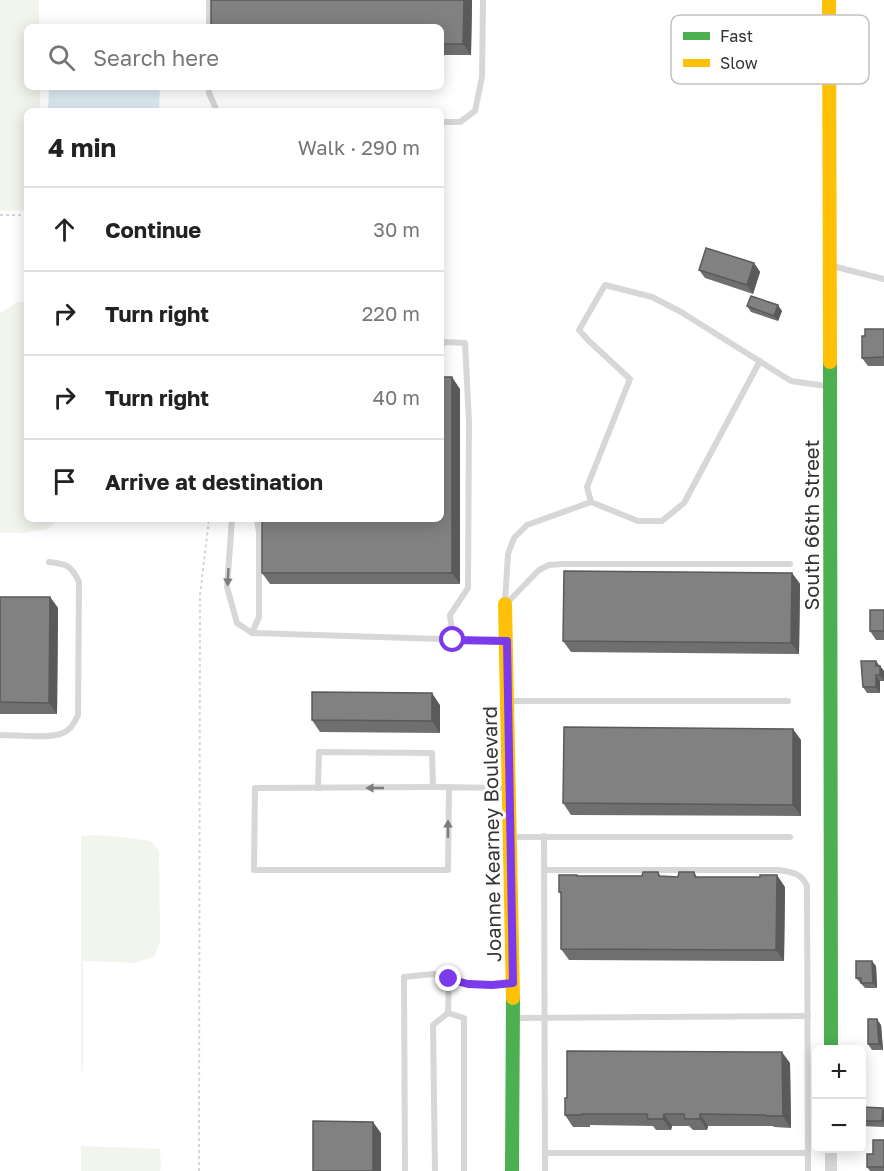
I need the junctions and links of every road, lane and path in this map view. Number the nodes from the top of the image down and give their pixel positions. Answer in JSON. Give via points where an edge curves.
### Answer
{"nodes":[{"id":1,"x":209,"y":0,"type":"edge"},
{"id":2,"x":483,"y":0,"type":"edge"},
{"id":3,"x":829,"y":0,"type":"edge"},
{"id":4,"x":829,"y":15,"type":"edge"},
{"id":5,"x":209,"y":24,"type":"edge"},
{"id":6,"x":829,"y":84,"type":"edge"},
{"id":7,"x":208,"y":90,"type":"edge"},
{"id":8,"x":216,"y":108,"type":"edge"},
{"id":9,"x":444,"y":122,"type":"edge"},
{"id":10,"x":24,"y":214,"type":"edge"},
{"id":11,"x":0,"y":215,"type":"edge"},
{"id":12,"x":830,"y":266,"type":"junction"},
{"id":13,"x":884,"y":279,"type":"edge"},
{"id":14,"x":444,"y":342,"type":"edge"},
{"id":15,"x":760,"y":361,"type":"junction"},
{"id":16,"x":830,"y":386,"type":"junction"},
{"id":17,"x":591,"y":502,"type":"junction"},
{"id":18,"x":209,"y":522,"type":"edge"},
{"id":19,"x":232,"y":522,"type":"edge"},
{"id":20,"x":257,"y":522,"type":"edge"},
{"id":21,"x":49,"y":562,"type":"dead end"},
{"id":22,"x":790,"y":564,"type":"dead end"},
{"id":23,"x":505,"y":604,"type":"junction"},
{"id":24,"x":252,"y":633,"type":"junction"},
{"id":25,"x":453,"y":640,"type":"junction"},
{"id":26,"x":507,"y":641,"type":"junction"},
{"id":27,"x":508,"y":701,"type":"junction"},
{"id":28,"x":788,"y":702,"type":"dead end"},
{"id":29,"x":0,"y":735,"type":"edge"},
{"id":30,"x":433,"y":787,"type":"junction"},
{"id":31,"x":449,"y":787,"type":"junction"},
{"id":32,"x":318,"y":788,"type":"junction"},
{"id":33,"x":508,"y":788,"type":"junction"},
{"id":34,"x":544,"y":836,"type":"junction"},
{"id":35,"x":509,"y":837,"type":"junction"},
{"id":36,"x":790,"y":837,"type":"dead end"},
{"id":37,"x":544,"y":870,"type":"junction"},
{"id":38,"x":449,"y":979,"type":"junction"},
{"id":39,"x":513,"y":983,"type":"junction"},
{"id":40,"x":448,"y":1013,"type":"junction"},
{"id":41,"x":808,"y":1016,"type":"junction"},
{"id":42,"x":512,"y":1018,"type":"junction"},
{"id":43,"x":544,"y":1018,"type":"junction"},
{"id":44,"x":831,"y":1045,"type":"edge"},
{"id":45,"x":545,"y":1153,"type":"junction"},
{"id":46,"x":808,"y":1153,"type":"junction"},
{"id":47,"x":831,"y":1153,"type":"edge"},
{"id":48,"x":199,"y":1171,"type":"edge"},
{"id":49,"x":405,"y":1171,"type":"edge"},
{"id":50,"x":435,"y":1171,"type":"edge"},
{"id":51,"x":464,"y":1171,"type":"edge"},
{"id":52,"x":512,"y":1171,"type":"edge"},
{"id":53,"x":545,"y":1171,"type":"edge"},
{"id":54,"x":808,"y":1171,"type":"edge"},
{"id":55,"x":831,"y":1171,"type":"edge"}],
"edges":[{"from":1,"to":5,"type":"lane"},
{"from":2,"to":9,"type":"lane","via":[[482,77],[475,111],[460,122]]},
{"from":3,"to":4,"type":"street","name":"South 66th Street"},
{"from":6,"to":12,"type":"street","name":"South 66th Street"},
{"from":7,"to":8,"type":"lane"},
{"from":10,"to":11,"type":"path"},
{"from":12,"to":13,"type":"lane"},
{"from":12,"to":16,"type":"street","name":"South 66th Street"},
{"from":14,"to":25,"type":"lane","via":[[465,343],[468,411],[468,588],[450,615]]},
{"from":15,"to":16,"type":"lane","via":[[791,381]]},
{"from":15,"to":17,"type":"lane","via":[[684,503],[662,521],[638,520]]},
{"from":15,"to":17,"type":"lane","via":[[652,297],[605,285],[579,330],[630,379],[587,487]]},
{"from":16,"to":44,"type":"street","name":"South 66th Street"},
{"from":17,"to":23,"type":"lane","via":[[527,525],[514,538],[508,554]]},
{"from":18,"to":48,"type":"path","via":[[200,595]]},
{"from":19,"to":24,"type":"lane","one_way":true,"via":[[227,587],[237,623]]},
{"from":20,"to":24,"type":"lane","via":[[260,617]]},
{"from":21,"to":29,"type":"lane","via":[[65,563],[79,582],[78,715],[64,733]]},
{"from":22,"to":23,"type":"lane","via":[[549,565],[538,570]]},
{"from":23,"to":26,"type":"street","name":"Joanne Kearney Boulevard"},
{"from":24,"to":25,"type":"lane"},
{"from":25,"to":26,"type":"lane"},
{"from":26,"to":27,"type":"street","name":"Joanne Kearney Boulevard"},
{"from":27,"to":28,"type":"lane"},
{"from":27,"to":33,"type":"street","name":"Joanne Kearney Boulevard"},
{"from":30,"to":31,"type":"lane"},
{"from":30,"to":32,"type":"lane","one_way":true},
{"from":30,"to":32,"type":"lane","via":[[432,753],[319,752]]},
{"from":32,"to":31,"type":"lane","one_way":true,"via":[[255,788],[254,870],[448,870]]},
{"from":31,"to":33,"type":"lane"},
{"from":33,"to":35,"type":"street","name":"Joanne Kearney Boulevard"},
{"from":34,"to":35,"type":"lane"},
{"from":34,"to":36,"type":"lane"},
{"from":34,"to":37,"type":"lane"},
{"from":35,"to":39,"type":"street","name":"Joanne Kearney Boulevard"},
{"from":37,"to":41,"type":"lane","via":[[778,870],[803,878],[807,886]]},
{"from":37,"to":43,"type":"lane"},
{"from":38,"to":39,"type":"lane","via":[[468,984]]},
{"from":38,"to":40,"type":"lane"},
{"from":38,"to":49,"type":"lane","via":[[433,974],[404,977]]},
{"from":39,"to":42,"type":"street","name":"Joanne Kearney Boulevard"},
{"from":40,"to":50,"type":"lane","via":[[433,1025]]},
{"from":40,"to":51,"type":"lane","via":[[464,1018]]},
{"from":41,"to":43,"type":"lane"},
{"from":41,"to":46,"type":"lane"},
{"from":42,"to":43,"type":"lane"},
{"from":42,"to":52,"type":"street","name":"Joanne Kearney Boulevard"},
{"from":43,"to":45,"type":"lane"},
{"from":45,"to":46,"type":"lane"},
{"from":45,"to":53,"type":"lane"},
{"from":46,"to":54,"type":"lane"},
{"from":47,"to":55,"type":"street"}]}
